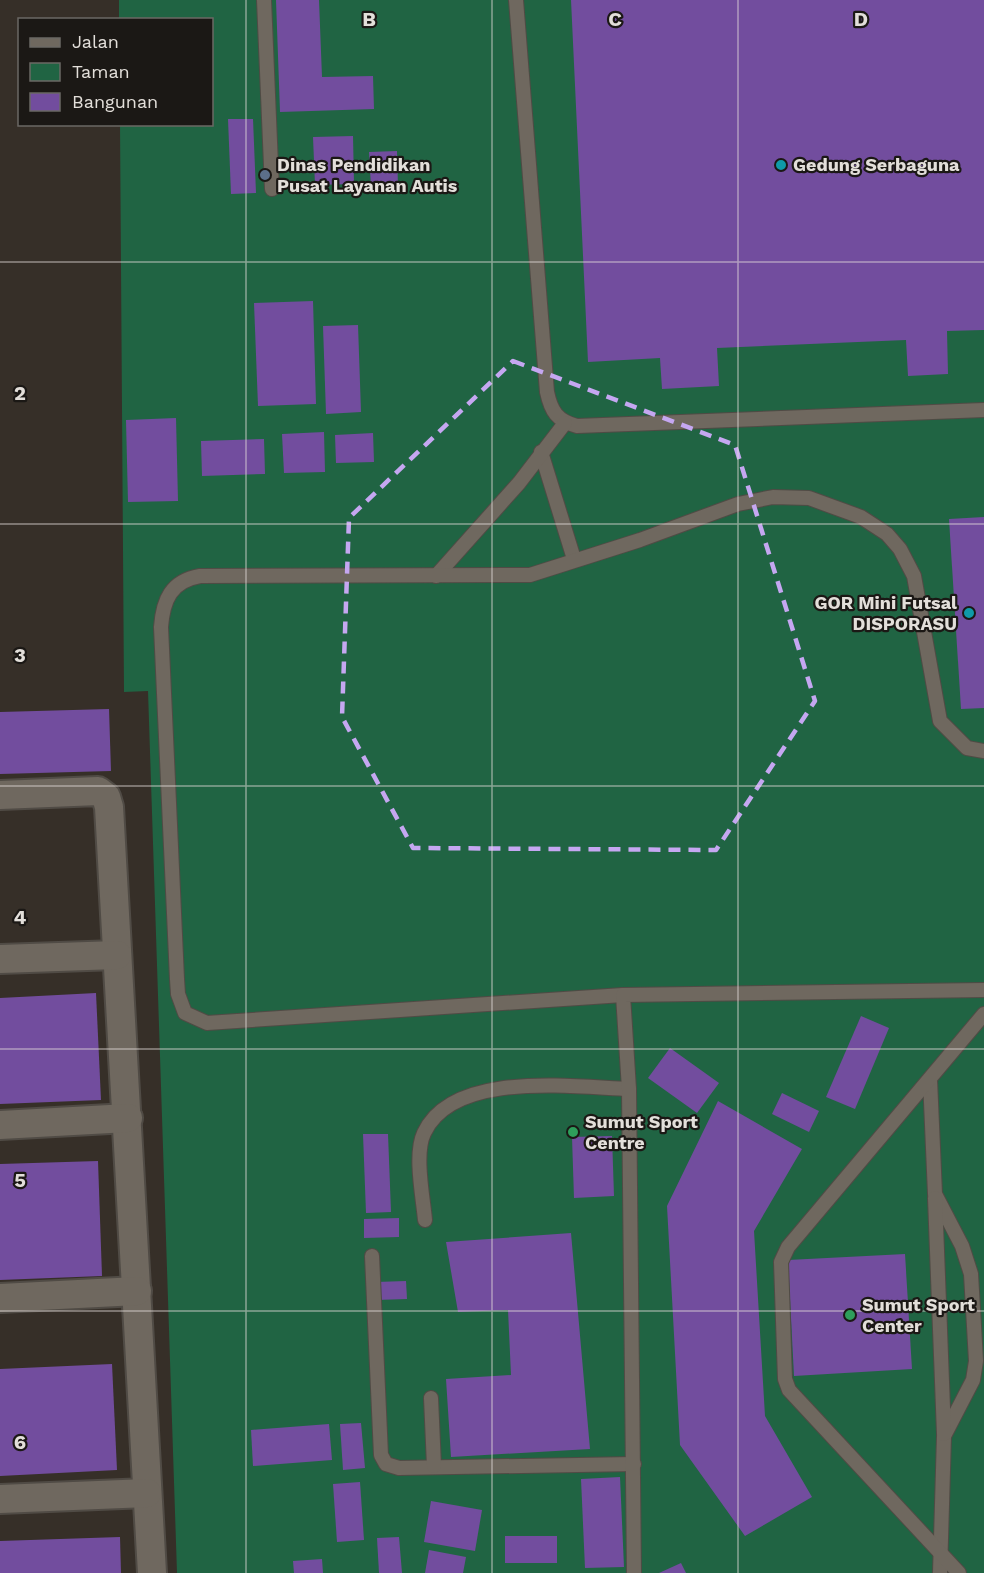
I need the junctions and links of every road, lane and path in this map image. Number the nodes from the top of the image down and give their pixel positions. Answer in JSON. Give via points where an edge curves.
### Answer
{"nodes":[{"id":1,"x":264,"y":0,"type":"edge"},
{"id":2,"x":516,"y":0,"type":"edge"},
{"id":3,"x":272,"y":189,"type":"dead end"},
{"id":4,"x":984,"y":410,"type":"edge"},
{"id":5,"x":565,"y":423,"type":"junction"},
{"id":6,"x":541,"y":452,"type":"junction"},
{"id":7,"x":574,"y":559,"type":"junction"},
{"id":8,"x":436,"y":576,"type":"junction"},
{"id":9,"x":984,"y":751,"type":"edge"},
{"id":10,"x":0,"y":795,"type":"edge"},
{"id":11,"x":117,"y":955,"type":"junction"},
{"id":12,"x":0,"y":959,"type":"edge"},
{"id":13,"x":984,"y":990,"type":"edge"},
{"id":14,"x":623,"y":995,"type":"junction"},
{"id":15,"x":984,"y":1014,"type":"edge"},
{"id":16,"x":930,"y":1079,"type":"junction"},
{"id":17,"x":629,"y":1089,"type":"junction"},
{"id":18,"x":128,"y":1118,"type":"junction"},
{"id":19,"x":0,"y":1125,"type":"edge"},
{"id":20,"x":935,"y":1194,"type":"junction"},
{"id":21,"x":425,"y":1220,"type":"dead end"},
{"id":22,"x":372,"y":1256,"type":"dead end"},
{"id":23,"x":137,"y":1291,"type":"junction"},
{"id":24,"x":0,"y":1298,"type":"edge"},
{"id":25,"x":431,"y":1398,"type":"dead end"},
{"id":26,"x":944,"y":1436,"type":"junction"},
{"id":27,"x":634,"y":1464,"type":"junction"},
{"id":28,"x":434,"y":1467,"type":"junction"},
{"id":29,"x":147,"y":1493,"type":"junction"},
{"id":30,"x":0,"y":1499,"type":"edge"},
{"id":31,"x":942,"y":1555,"type":"junction"},
{"id":32,"x":152,"y":1573,"type":"edge"},
{"id":33,"x":634,"y":1573,"type":"edge"},
{"id":34,"x":940,"y":1573,"type":"edge"},
{"id":35,"x":959,"y":1573,"type":"edge"}],
"edges":[{"from":1,"to":3,"type":"lane"},
{"from":2,"to":5,"type":"lane","via":[[547,392],[554,415]]},
{"from":4,"to":5,"type":"lane","via":[[577,426]]},
{"from":5,"to":6,"type":"lane"},
{"from":6,"to":7,"type":"lane"},
{"from":6,"to":8,"type":"lane","via":[[519,483]]},
{"from":7,"to":8,"type":"lane","via":[[530,575]]},
{"from":7,"to":9,"type":"lane","via":[[738,504],[772,497],[809,498],[861,517],[887,534],[914,576],[940,721],[967,748]]},
{"from":8,"to":14,"type":"lane","via":[[200,576],[187,578],[167,595],[161,627],[180,1004],[185,1013],[207,1023]]},
{"from":10,"to":11,"type":"street","via":[[98,791],[106,797],[110,807]]},
{"from":11,"to":12,"type":"street"},
{"from":11,"to":18,"type":"street"},
{"from":13,"to":14,"type":"lane"},
{"from":14,"to":17,"type":"lane"},
{"from":15,"to":16,"type":"lane"},
{"from":16,"to":20,"type":"lane"},
{"from":16,"to":31,"type":"lane","via":[[788,1247],[782,1258],[782,1274],[785,1379],[789,1390]]},
{"from":17,"to":21,"type":"lane","via":[[526,1084],[489,1090],[444,1109],[423,1135],[420,1154]]},
{"from":17,"to":27,"type":"lane"},
{"from":18,"to":19,"type":"street"},
{"from":18,"to":23,"type":"street"},
{"from":20,"to":26,"type":"lane"},
{"from":20,"to":26,"type":"lane","via":[[962,1246],[971,1274],[976,1361],[973,1380]]},
{"from":22,"to":28,"type":"lane","via":[[382,1460],[391,1467]]},
{"from":23,"to":24,"type":"street"},
{"from":23,"to":29,"type":"street"},
{"from":25,"to":28,"type":"lane"},
{"from":26,"to":31,"type":"lane"},
{"from":27,"to":28,"type":"lane"},
{"from":27,"to":33,"type":"lane"},
{"from":29,"to":30,"type":"street"},
{"from":29,"to":32,"type":"street"},
{"from":31,"to":34,"type":"lane"},
{"from":31,"to":35,"type":"lane"}]}
